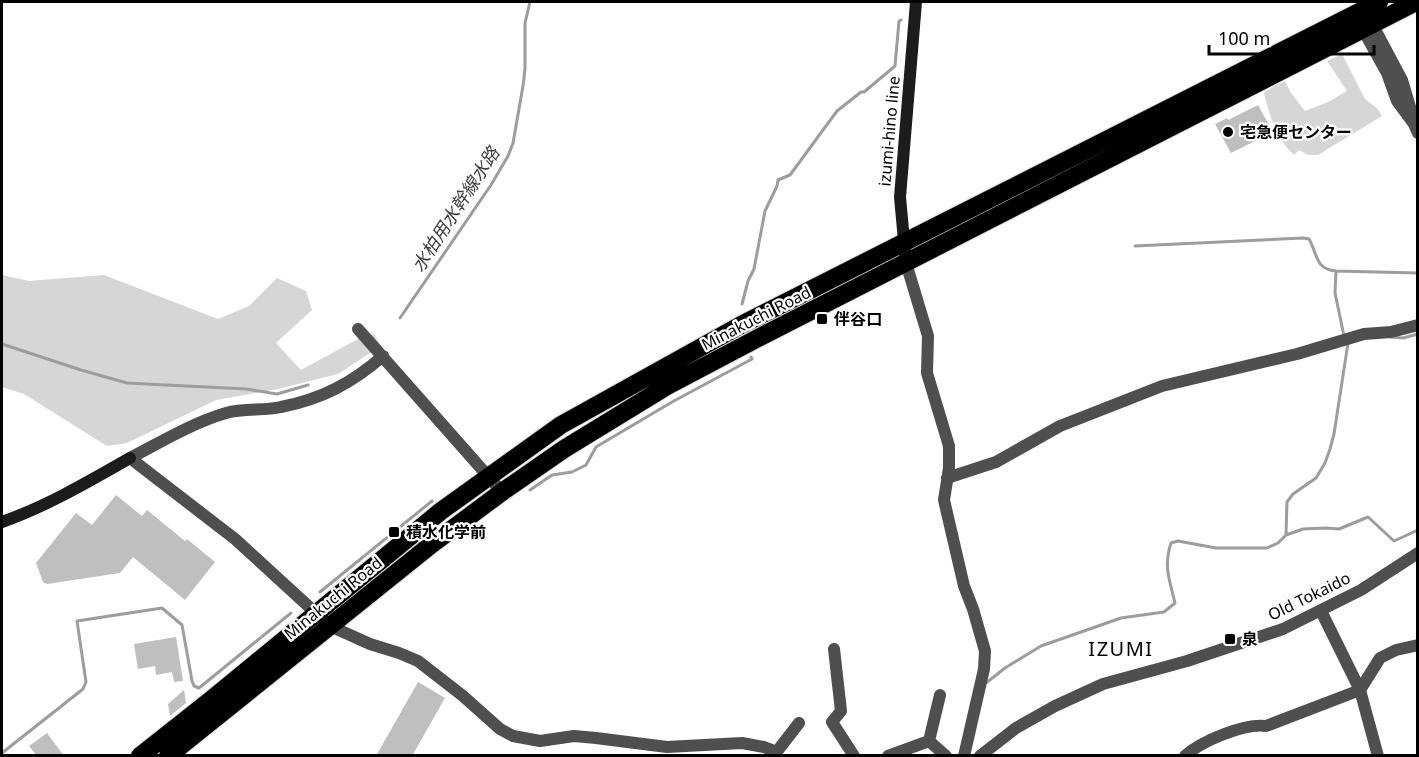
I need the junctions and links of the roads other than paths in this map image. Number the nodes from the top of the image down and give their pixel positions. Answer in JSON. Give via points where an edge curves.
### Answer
{"nodes":[{"id":1,"x":916,"y":2,"type":"edge"},
{"id":2,"x":1379,"y":2,"type":"edge"},
{"id":3,"x":1416,"y":2,"type":"edge"},
{"id":4,"x":1370,"y":31,"type":"junction"},
{"id":5,"x":1416,"y":122,"type":"edge"},
{"id":6,"x":905,"y":241,"type":"junction"},
{"id":7,"x":906,"y":263,"type":"junction"},
{"id":8,"x":1418,"y":326,"type":"edge"},
{"id":9,"x":358,"y":329,"type":"dead end"},
{"id":10,"x":383,"y":356,"type":"junction"},
{"id":11,"x":130,"y":458,"type":"junction"},
{"id":12,"x":488,"y":476,"type":"junction"},
{"id":13,"x":947,"y":478,"type":"junction"},
{"id":14,"x":502,"y":492,"type":"junction"},
{"id":15,"x":2,"y":522,"type":"edge"},
{"id":16,"x":1418,"y":553,"type":"edge"},
{"id":17,"x":1321,"y":611,"type":"junction"},
{"id":18,"x":315,"y":613,"type":"junction"},
{"id":19,"x":330,"y":626,"type":"junction"},
{"id":20,"x":1418,"y":645,"type":"edge"},
{"id":21,"x":834,"y":649,"type":"dead end"},
{"id":22,"x":1360,"y":690,"type":"junction"},
{"id":23,"x":940,"y":695,"type":"dead end"},
{"id":24,"x":799,"y":723,"type":"dead end"},
{"id":25,"x":929,"y":741,"type":"junction"},
{"id":26,"x":776,"y":755,"type":"edge"},
{"id":27,"x":140,"y":756,"type":"edge"},
{"id":28,"x":168,"y":756,"type":"edge"},
{"id":29,"x":854,"y":756,"type":"edge"},
{"id":30,"x":888,"y":756,"type":"edge"},
{"id":31,"x":946,"y":756,"type":"edge"},
{"id":32,"x":964,"y":756,"type":"edge"},
{"id":33,"x":980,"y":756,"type":"edge"},
{"id":34,"x":1185,"y":756,"type":"edge"},
{"id":35,"x":1378,"y":756,"type":"edge"}],
"edges":[{"from":1,"to":6,"type":"main road","name":"izumi-hino line","via":[[900,197]]},
{"from":2,"to":6,"type":"highway","name":"Minakuchi Road"},
{"from":3,"to":4,"type":"highway","name":"Minakuchi Road"},
{"from":4,"to":5,"type":"street","via":[[1397,101]]},
{"from":4,"to":7,"type":"highway","name":"Minakuchi Road"},
{"from":6,"to":7,"type":"main road","name":"izumi-hino line"},
{"from":6,"to":12,"type":"highway","name":"Minakuchi Road","via":[[639,381],[561,425]]},
{"from":7,"to":13,"type":"street","via":[[928,336],[927,373],[949,447]]},
{"from":7,"to":14,"type":"highway","name":"Minakuchi Road","via":[[667,386]]},
{"from":8,"to":13,"type":"street","via":[[1364,334],[1162,386],[1060,426],[996,462]]},
{"from":9,"to":10,"type":"street"},
{"from":10,"to":11,"type":"street","via":[[344,386],[282,407],[228,413],[192,426]]},
{"from":10,"to":12,"type":"street"},
{"from":11,"to":15,"type":"main road","via":[[69,492]]},
{"from":11,"to":18,"type":"street","via":[[235,539]]},
{"from":12,"to":14,"type":"street"},
{"from":12,"to":18,"type":"highway","name":"Minakuchi Road"},
{"from":13,"to":32,"type":"street","via":[[944,500],[964,586],[985,651]]},
{"from":14,"to":19,"type":"highway","name":"Minakuchi Road"},
{"from":16,"to":17,"type":"street","name":"Old Tokaido"},
{"from":17,"to":22,"type":"street"},
{"from":17,"to":33,"type":"street","name":"Old Tokaido","via":[[1229,648],[1103,684],[1016,728]]},
{"from":18,"to":19,"type":"street"},
{"from":18,"to":27,"type":"highway","name":"Minakuchi Road"},
{"from":19,"to":26,"type":"street","via":[[418,662],[513,736],[540,741],[574,736],[667,747],[742,743],[764,747]]},
{"from":19,"to":28,"type":"highway","name":"Minakuchi Road"},
{"from":20,"to":22,"type":"street","via":[[1380,658]]},
{"from":21,"to":29,"type":"street","via":[[841,711],[832,722]]},
{"from":22,"to":34,"type":"street","via":[[1266,726],[1257,725],[1216,738],[1195,746]]},
{"from":22,"to":35,"type":"street"},
{"from":23,"to":25,"type":"street"},
{"from":24,"to":26,"type":"street"},
{"from":25,"to":30,"type":"street"},
{"from":25,"to":31,"type":"street"}]}
